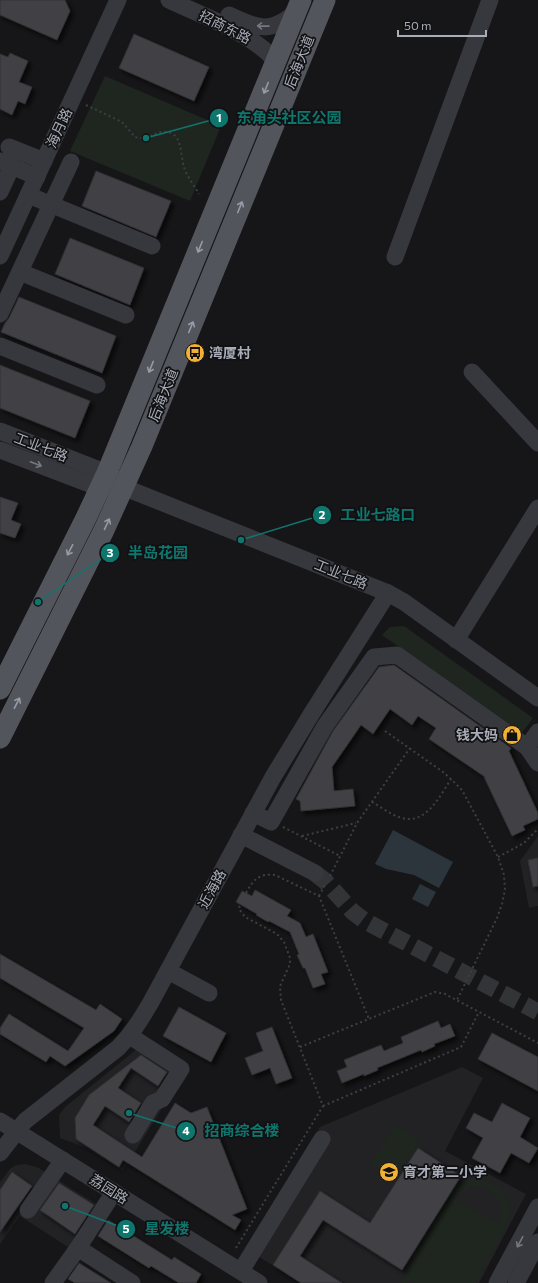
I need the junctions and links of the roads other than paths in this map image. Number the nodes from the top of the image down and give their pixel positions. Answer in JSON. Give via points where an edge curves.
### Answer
{"nodes":[{"id":1,"x":118,"y":0,"type":"edge"},
{"id":2,"x":170,"y":0,"type":"edge"},
{"id":3,"x":197,"y":0,"type":"edge"},
{"id":4,"x":325,"y":0,"type":"edge"},
{"id":5,"x":490,"y":0,"type":"edge"},
{"id":6,"x":299,"y":5,"type":"edge"},
{"id":7,"x":276,"y":61,"type":"junction"},
{"id":8,"x":9,"y":146,"type":"dead end"},
{"id":9,"x":44,"y":162,"type":"junction"},
{"id":10,"x":71,"y":162,"type":"dead end"},
{"id":11,"x":6,"y":164,"type":"edge"},
{"id":12,"x":37,"y":177,"type":"junction"},
{"id":13,"x":0,"y":192,"type":"edge"},
{"id":14,"x":28,"y":195,"type":"junction"},
{"id":15,"x":51,"y":204,"type":"junction"},
{"id":16,"x":152,"y":246,"type":"dead end"},
{"id":17,"x":0,"y":256,"type":"edge"},
{"id":18,"x":395,"y":257,"type":"dead end"},
{"id":19,"x":20,"y":272,"type":"junction"},
{"id":20,"x":0,"y":314,"type":"edge"},
{"id":21,"x":126,"y":315,"type":"dead end"},
{"id":22,"x":0,"y":346,"type":"edge"},
{"id":23,"x":472,"y":372,"type":"dead end"},
{"id":24,"x":97,"y":385,"type":"dead end"},
{"id":25,"x":0,"y":431,"type":"edge"},
{"id":26,"x":538,"y":443,"type":"edge"},
{"id":27,"x":0,"y":450,"type":"edge"},
{"id":28,"x":104,"y":481,"type":"junction"},
{"id":29,"x":123,"y":487,"type":"junction"},
{"id":30,"x":538,"y":508,"type":"edge"},
{"id":31,"x":388,"y":593,"type":"junction"},
{"id":32,"x":456,"y":640,"type":"junction"},
{"id":33,"x":0,"y":690,"type":"edge"},
{"id":34,"x":538,"y":698,"type":"edge"},
{"id":35,"x":538,"y":732,"type":"edge"},
{"id":36,"x":0,"y":738,"type":"edge"},
{"id":37,"x":527,"y":748,"type":"junction"},
{"id":38,"x":538,"y":763,"type":"edge"},
{"id":39,"x":253,"y":813,"type":"junction"},
{"id":40,"x":241,"y":835,"type":"junction"},
{"id":41,"x":323,"y":877,"type":"tunnel mouth"},
{"id":42,"x":168,"y":971,"type":"junction"},
{"id":43,"x":209,"y":993,"type":"dead end"},
{"id":44,"x":130,"y":1036,"type":"junction"},
{"id":45,"x":0,"y":1120,"type":"edge"},
{"id":46,"x":16,"y":1130,"type":"junction"},
{"id":47,"x":132,"y":1135,"type":"dead end"},
{"id":48,"x":322,"y":1139,"type":"dead end"},
{"id":49,"x":0,"y":1154,"type":"edge"},
{"id":50,"x":63,"y":1160,"type":"junction"},
{"id":51,"x":114,"y":1192,"type":"junction"},
{"id":52,"x":538,"y":1207,"type":"edge"},
{"id":53,"x":28,"y":1210,"type":"dead end"},
{"id":54,"x":538,"y":1242,"type":"edge"},
{"id":55,"x":78,"y":1248,"type":"junction"},
{"id":56,"x":241,"y":1271,"type":"junction"},
{"id":57,"x":53,"y":1283,"type":"edge"},
{"id":58,"x":132,"y":1283,"type":"edge"},
{"id":59,"x":259,"y":1283,"type":"edge"},
{"id":60,"x":497,"y":1283,"type":"edge"},
{"id":61,"x":516,"y":1283,"type":"edge"}],
"edges":[{"from":1,"to":9,"type":"street","name":"海月路"},
{"from":2,"to":7,"type":"street","name":"招商东路","via":[[246,36]]},
{"from":6,"to":3,"type":"street","name":"招商东路","one_way":true,"via":[[287,20],[268,27],[247,24]]},
{"from":29,"to":4,"type":"main road","name":"后海大道","one_way":true},
{"from":5,"to":18,"type":"street"},
{"from":6,"to":7,"type":"main road","name":"后海大道"},
{"from":7,"to":28,"type":"main road","name":"后海大道","one_way":true},
{"from":8,"to":9,"type":"street"},
{"from":9,"to":12,"type":"street","name":"海月路"},
{"from":10,"to":15,"type":"street"},
{"from":11,"to":12,"type":"street"},
{"from":11,"to":13,"type":"street"},
{"from":12,"to":14,"type":"street","name":"海月路"},
{"from":14,"to":15,"type":"street"},
{"from":14,"to":17,"type":"street","name":"海月路"},
{"from":15,"to":16,"type":"street"},
{"from":15,"to":19,"type":"street"},
{"from":19,"to":20,"type":"street"},
{"from":19,"to":21,"type":"street"},
{"from":22,"to":24,"type":"street"},
{"from":23,"to":26,"type":"street"},
{"from":25,"to":28,"type":"street","name":"工业七路"},
{"from":27,"to":28,"type":"street","name":"工业七路","one_way":true},
{"from":28,"to":29,"type":"street","name":"工业七路"},
{"from":28,"to":33,"type":"main road","name":"后海大道","one_way":true},
{"from":29,"to":31,"type":"street","name":"工业七路"},
{"from":36,"to":29,"type":"main road","name":"后海大道","one_way":true},
{"from":30,"to":32,"type":"street"},
{"from":31,"to":32,"type":"street","name":"工业七路"},
{"from":31,"to":39,"type":"street","name":"近海路","via":[[292,745]]},
{"from":32,"to":34,"type":"street","name":"工业七路"},
{"from":35,"to":37,"type":"street"},
{"from":37,"to":38,"type":"street"},
{"from":37,"to":39,"type":"street","via":[[397,655],[374,657],[325,726],[271,822]]},
{"from":39,"to":40,"type":"street","name":"近海路"},
{"from":40,"to":41,"type":"street"},
{"from":40,"to":42,"type":"street","name":"近海路"},
{"from":42,"to":43,"type":"street"},
{"from":42,"to":44,"type":"street","name":"近海路"},
{"from":44,"to":46,"type":"street","name":"近海路"},
{"from":44,"to":47,"type":"street","via":[[181,1069],[162,1099],[153,1103]]},
{"from":45,"to":46,"type":"street","name":"荔园路"},
{"from":46,"to":49,"type":"street","name":"近海路"},
{"from":46,"to":50,"type":"street","name":"荔园路"},
{"from":48,"to":56,"type":"street"},
{"from":50,"to":51,"type":"street","name":"荔园路"},
{"from":50,"to":53,"type":"street"},
{"from":51,"to":55,"type":"street"},
{"from":51,"to":56,"type":"street","name":"荔园路"},
{"from":52,"to":60,"type":"street","one_way":true},
{"from":54,"to":61,"type":"street"},
{"from":55,"to":57,"type":"street"},
{"from":55,"to":58,"type":"street"},
{"from":56,"to":59,"type":"street","name":"荔园路"}]}
